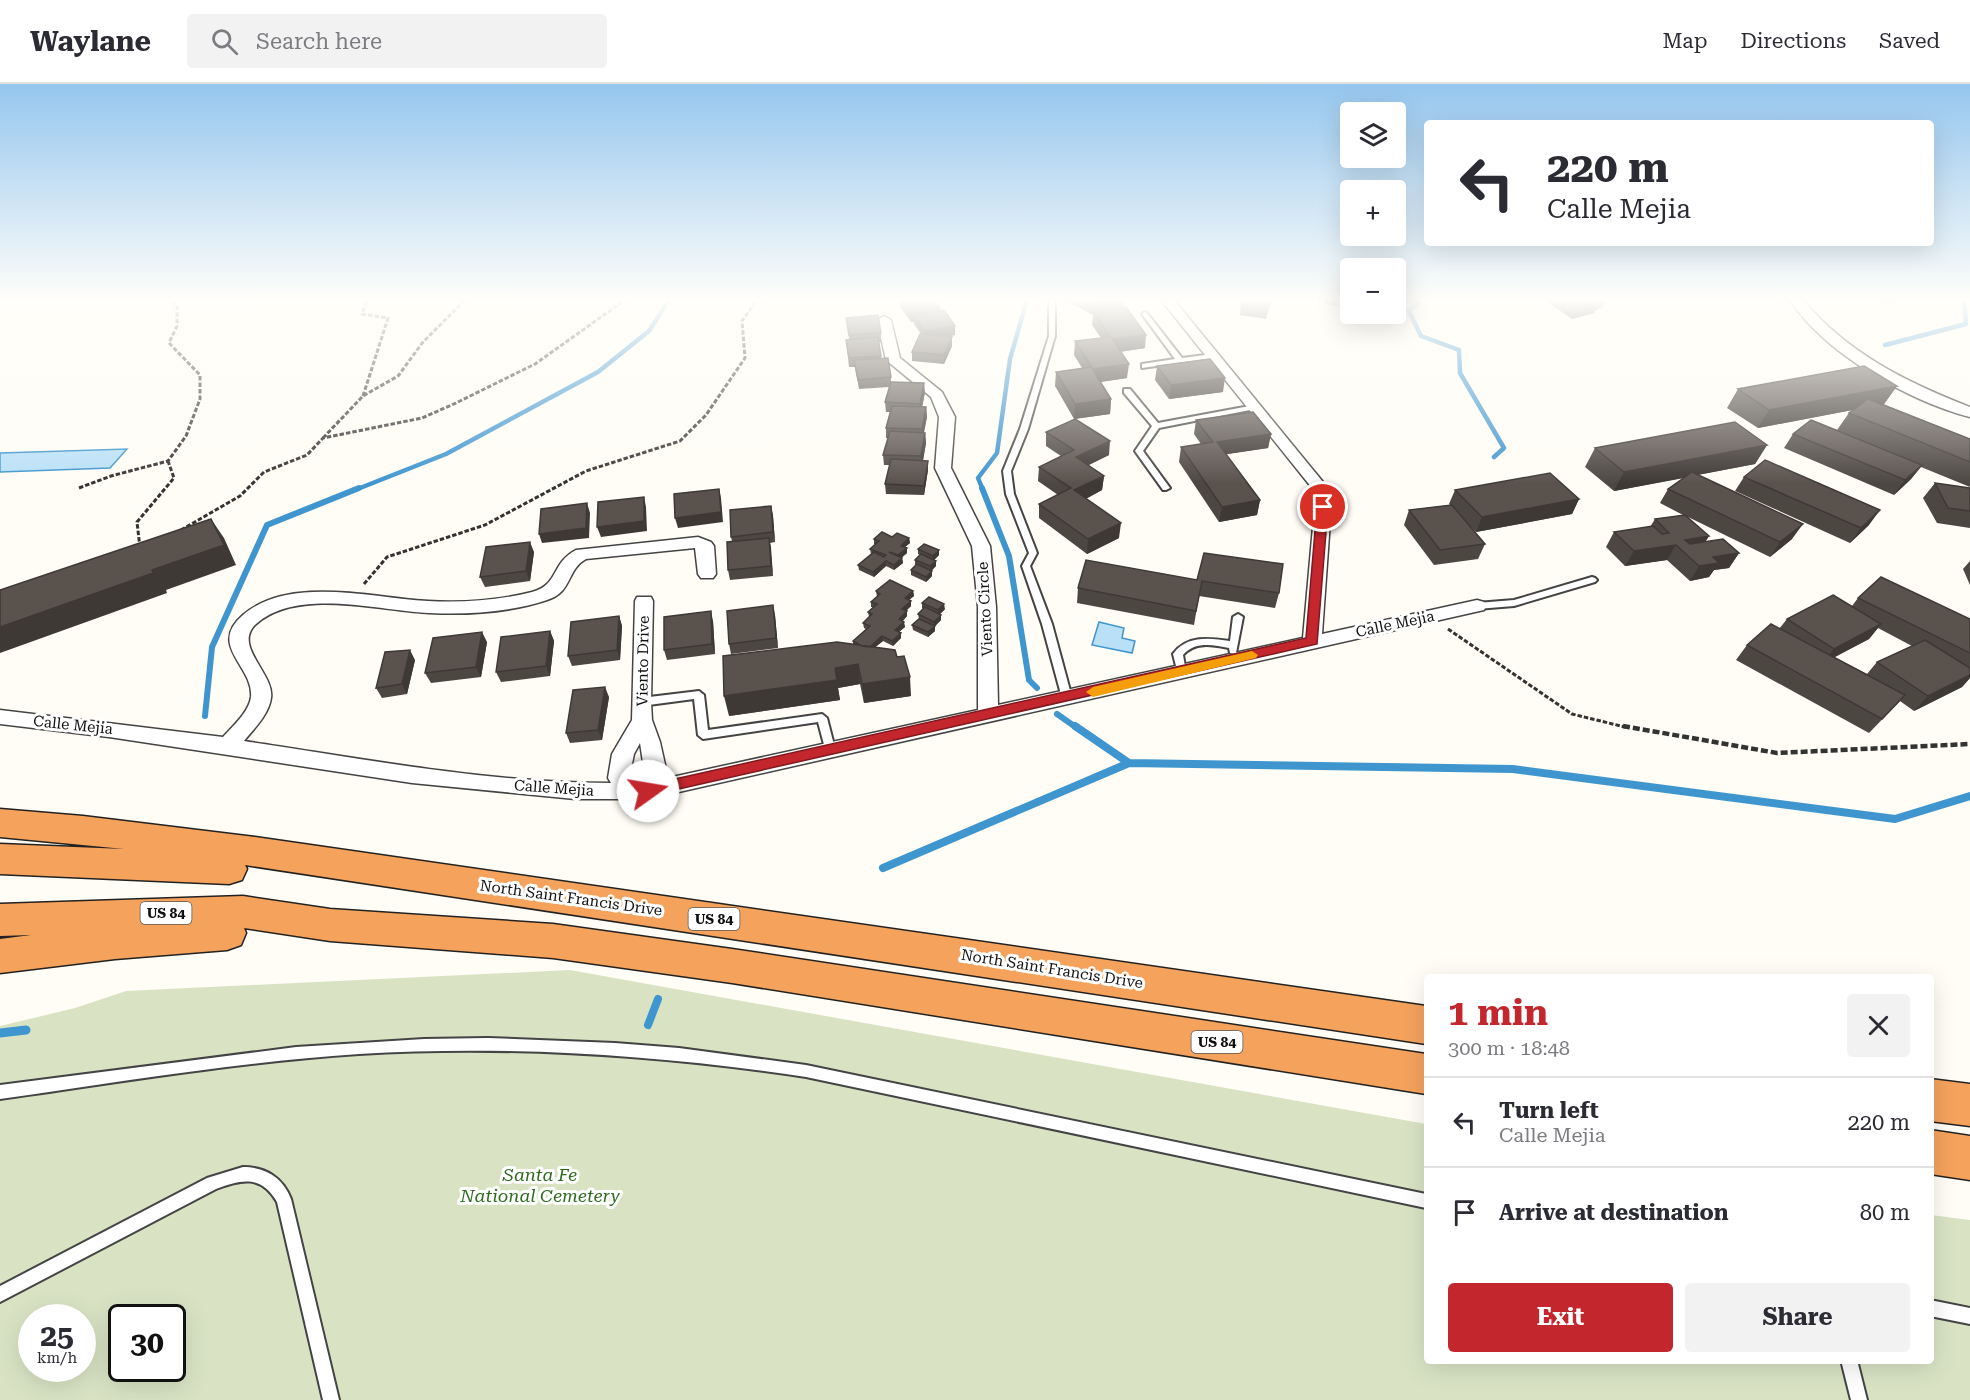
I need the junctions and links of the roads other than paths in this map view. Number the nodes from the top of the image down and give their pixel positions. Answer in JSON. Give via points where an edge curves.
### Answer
{"nodes":[{"id":1,"x":895,"y":361,"type":"edge"},
{"id":2,"x":1044,"y":361,"type":"edge"},
{"id":3,"x":1172,"y":361,"type":"edge"},
{"id":4,"x":1217,"y":361,"type":"edge"},
{"id":5,"x":1865,"y":361,"type":"edge"},
{"id":6,"x":1145,"y":366,"type":"dead end"},
{"id":7,"x":1127,"y":392,"type":"dead end"},
{"id":8,"x":1255,"y":407,"type":"junction"},
{"id":9,"x":1970,"y":412,"type":"edge"},
{"id":10,"x":1156,"y":426,"type":"junction"},
{"id":11,"x":1167,"y":488,"type":"dead end"},
{"id":12,"x":707,"y":574,"type":"dead end"},
{"id":13,"x":1592,"y":580,"type":"dead end"},
{"id":14,"x":644,"y":601,"type":"dead end"},
{"id":15,"x":1477,"y":606,"type":"joint"},
{"id":16,"x":1238,"y":617,"type":"dead end"},
{"id":17,"x":1312,"y":641,"type":"junction"},
{"id":18,"x":1233,"y":653,"type":"junction"},
{"id":19,"x":1067,"y":698,"type":"junction"},
{"id":20,"x":642,"y":711,"type":"junction"},
{"id":21,"x":988,"y":715,"type":"junction"},
{"id":22,"x":0,"y":717,"type":"edge"},
{"id":23,"x":228,"y":746,"type":"junction"},
{"id":24,"x":830,"y":750,"type":"junction"},
{"id":25,"x":648,"y":791,"type":"junction"},
{"id":26,"x":0,"y":823,"type":"edge"},
{"id":27,"x":0,"y":859,"type":"edge"},
{"id":28,"x":417,"y":876,"type":"junction"},
{"id":29,"x":0,"y":920,"type":"edge"},
{"id":30,"x":330,"y":925,"type":"junction"},
{"id":31,"x":0,"y":956,"type":"edge"},
{"id":32,"x":1424,"y":1025,"type":"edge"},
{"id":33,"x":1424,"y":1074,"type":"edge"},
{"id":34,"x":0,"y":1092,"type":"edge"},
{"id":35,"x":1934,"y":1101,"type":"edge"},
{"id":36,"x":1970,"y":1106,"type":"edge"},
{"id":37,"x":1934,"y":1153,"type":"edge"},
{"id":38,"x":1970,"y":1158,"type":"edge"},
{"id":39,"x":1424,"y":1201,"type":"edge"},
{"id":40,"x":0,"y":1294,"type":"edge"},
{"id":41,"x":1934,"y":1309,"type":"edge"},
{"id":42,"x":1970,"y":1316,"type":"edge"},
{"id":43,"x":1850,"y":1364,"type":"edge"},
{"id":44,"x":331,"y":1400,"type":"edge"},
{"id":45,"x":1859,"y":1400,"type":"edge"}],
"edges":[{"from":1,"to":21,"type":"street","name":"Viento Circle","via":[[937,395],[947,417],[943,468],[981,546],[987,607]]},
{"from":2,"to":19,"type":"lane","via":[[1024,429],[1006,471],[1010,494],[1033,552],[1026,567],[1047,624]]},
{"from":3,"to":6,"type":"lane"},
{"from":4,"to":8,"type":"street"},
{"from":5,"to":9,"type":"street","via":[[1892,378]]},
{"from":7,"to":10,"type":"lane"},
{"from":8,"to":10,"type":"lane"},
{"from":8,"to":17,"type":"street","via":[[1324,493]]},
{"from":10,"to":11,"type":"lane","via":[[1139,451]]},
{"from":12,"to":23,"type":"street","via":[[705,546],[698,542],[582,554],[569,562],[557,587],[530,598],[442,607],[305,598],[284,602],[263,610],[248,621],[239,635],[238,646],[262,689],[261,700]]},
{"from":13,"to":15,"type":"lane","via":[[1514,603]]},
{"from":14,"to":20,"type":"street","name":"Viento Drive"},
{"from":15,"to":17,"type":"street","name":"Calle Mejia"},
{"from":16,"to":18,"type":"lane"},
{"from":17,"to":18,"type":"street","name":"Calle Mejia"},
{"from":18,"to":19,"type":"street","name":"Calle Mejia","via":[[1181,672]]},
{"from":19,"to":21,"type":"street","name":"Calle Mejia"},
{"from":20,"to":24,"type":"lane","via":[[699,695],[703,735],[822,718]]},
{"from":20,"to":25,"type":"street","name":"Viento Drive","via":[[655,769]]},
{"from":20,"to":25,"type":"street","name":"Viento Drive","via":[[623,754],[619,778]]},
{"from":21,"to":24,"type":"street","name":"Calle Mejia"},
{"from":22,"to":23,"type":"street","name":"Calle Mejia"},
{"from":23,"to":25,"type":"street","name":"Calle Mejia","via":[[412,776],[575,791]]},
{"from":24,"to":25,"type":"street","name":"Calle Mejia"},
{"from":26,"to":28,"type":"highway","name":"North Saint Francis Drive","number":"US 84","via":[[83,830]]},
{"from":27,"to":28,"type":"highway"},
{"from":28,"to":32,"type":"highway","name":"North Saint Francis Drive","number":"US 84"},
{"from":29,"to":30,"type":"highway","number":"US 84","via":[[243,912]]},
{"from":30,"to":31,"type":"highway","via":[[115,942]]},
{"from":30,"to":33,"type":"highway","number":"US 84","via":[[554,942],[732,966]]},
{"from":34,"to":39,"type":"lane","via":[[236,1060],[351,1049],[506,1043],[627,1048],[806,1071]]},
{"from":35,"to":36,"type":"highway"},
{"from":37,"to":38,"type":"highway"},
{"from":40,"to":44,"type":"lane","via":[[212,1183],[249,1173],[264,1177],[276,1185],[284,1199]]},
{"from":41,"to":42,"type":"lane"},
{"from":43,"to":45,"type":"lane"}]}
